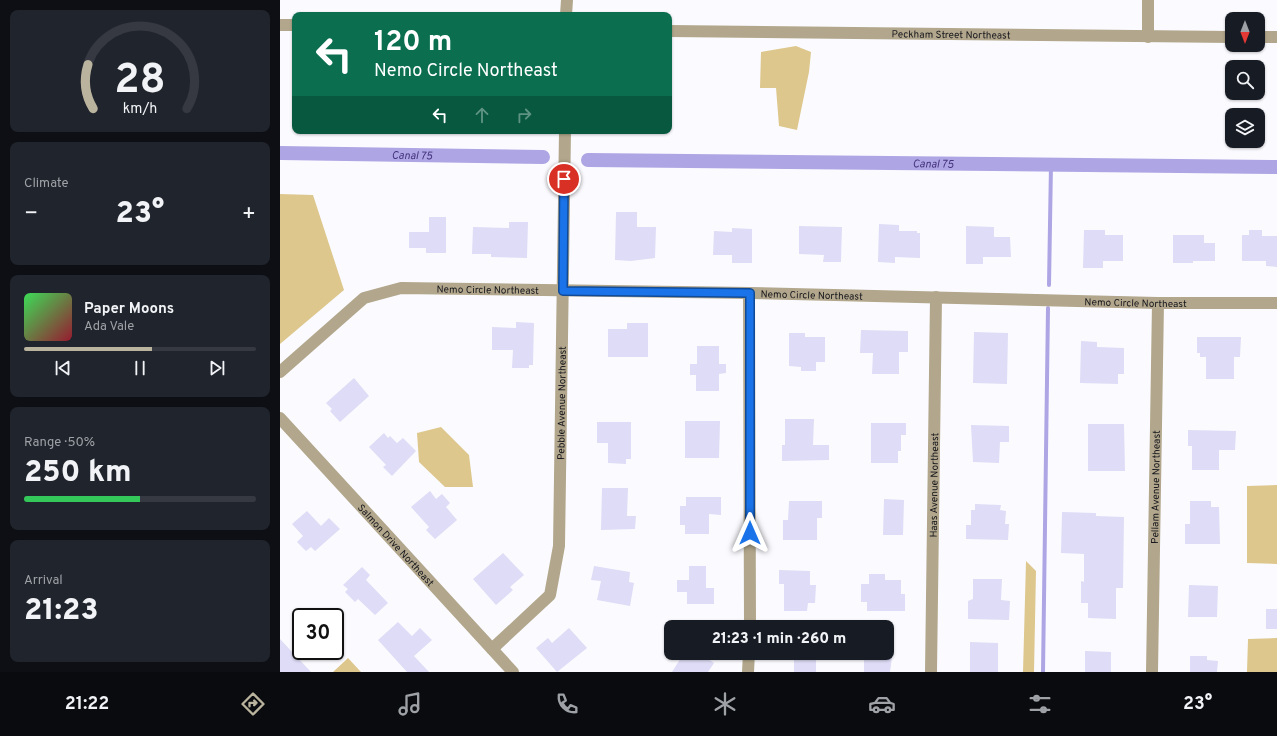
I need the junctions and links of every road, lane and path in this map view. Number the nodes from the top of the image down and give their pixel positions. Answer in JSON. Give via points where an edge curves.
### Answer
{"nodes":[{"id":1,"x":567,"y":0,"type":"edge"},
{"id":2,"x":1148,"y":0,"type":"edge"},
{"id":3,"x":566,"y":12,"type":"edge"},
{"id":4,"x":280,"y":25,"type":"edge"},
{"id":5,"x":292,"y":25,"type":"edge"},
{"id":6,"x":672,"y":31,"type":"edge"},
{"id":7,"x":1148,"y":37,"type":"junction"},
{"id":8,"x":1225,"y":37,"type":"edge"},
{"id":9,"x":1265,"y":37,"type":"edge"},
{"id":10,"x":1277,"y":37,"type":"edge"},
{"id":11,"x":565,"y":134,"type":"edge"},
{"id":12,"x":563,"y":291,"type":"junction"},
{"id":13,"x":750,"y":293,"type":"junction"},
{"id":14,"x":936,"y":297,"type":"junction"},
{"id":15,"x":1158,"y":302,"type":"junction"},
{"id":16,"x":1277,"y":302,"type":"edge"},
{"id":17,"x":280,"y":372,"type":"edge"},
{"id":18,"x":280,"y":418,"type":"edge"},
{"id":19,"x":750,"y":620,"type":"edge"},
{"id":20,"x":492,"y":649,"type":"junction"},
{"id":21,"x":749,"y":660,"type":"edge"},
{"id":22,"x":513,"y":672,"type":"edge"},
{"id":23,"x":748,"y":672,"type":"edge"},
{"id":24,"x":931,"y":672,"type":"edge"},
{"id":25,"x":1152,"y":672,"type":"edge"}],
"edges":[{"from":1,"to":3,"type":"street"},
{"from":2,"to":7,"type":"street"},
{"from":4,"to":5,"type":"street"},
{"from":6,"to":7,"type":"street","name":"Peckham Street Northeast"},
{"from":7,"to":8,"type":"street","name":"Peckham Street Northeast"},
{"from":9,"to":10,"type":"street"},
{"from":11,"to":12,"type":"street","name":"Pebble Avenue Northeast"},
{"from":12,"to":13,"type":"street","name":"Nemo Circle Northeast"},
{"from":12,"to":17,"type":"street","name":"Nemo Circle Northeast","via":[[401,288],[364,298]]},
{"from":12,"to":20,"type":"street","name":"Pebble Avenue Northeast","via":[[557,564],[550,595]]},
{"from":13,"to":14,"type":"street","name":"Nemo Circle Northeast"},
{"from":13,"to":19,"type":"street"},
{"from":14,"to":15,"type":"street","name":"Nemo Circle Northeast"},
{"from":14,"to":24,"type":"street","name":"Haas Avenue Northeast"},
{"from":15,"to":16,"type":"street","name":"Nemo Circle Northeast"},
{"from":15,"to":25,"type":"street","name":"Pellam Avenue Northeast"},
{"from":18,"to":20,"type":"street","name":"Salmon Drive Northeast"},
{"from":20,"to":22,"type":"street","name":"Salmon Drive Northeast"},
{"from":21,"to":23,"type":"street"}]}
